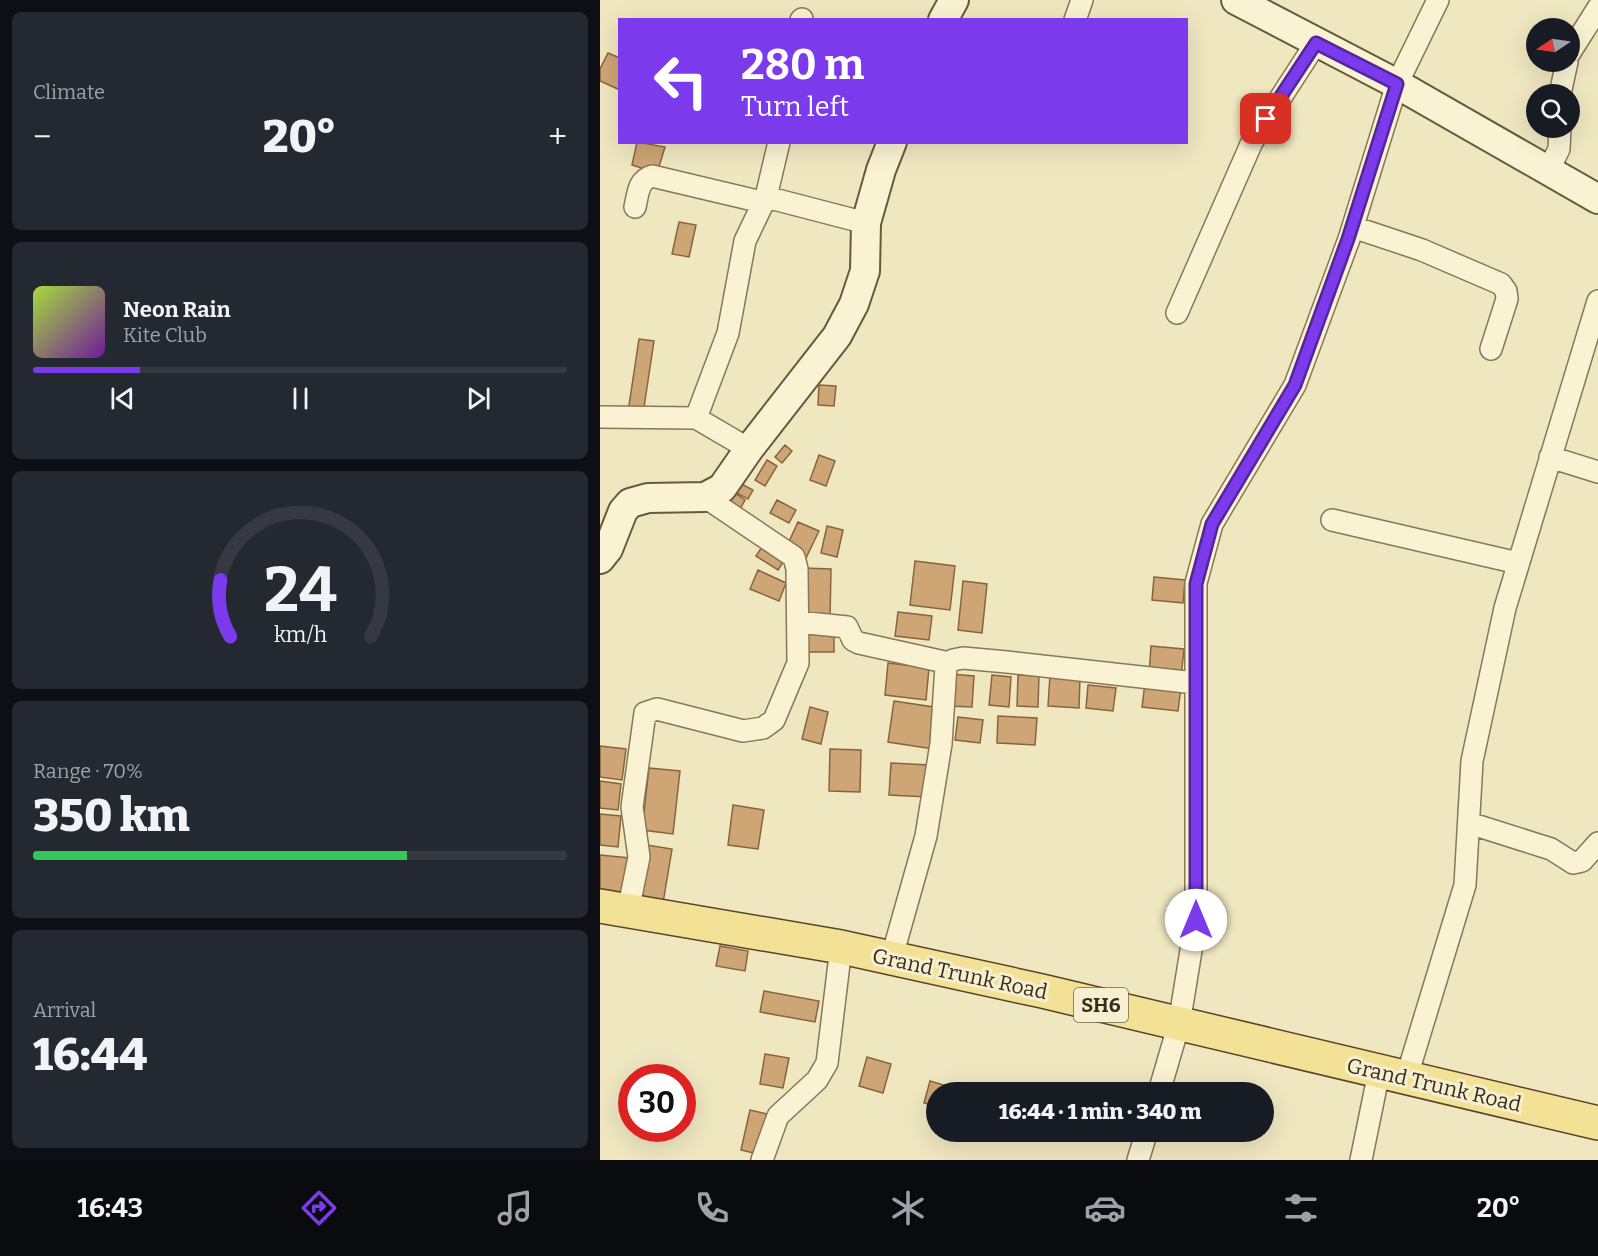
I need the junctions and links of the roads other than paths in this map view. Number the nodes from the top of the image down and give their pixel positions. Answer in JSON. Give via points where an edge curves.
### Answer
{"nodes":[{"id":1,"x":954,"y":0,"type":"edge"},
{"id":2,"x":1082,"y":0,"type":"edge"},
{"id":3,"x":1236,"y":0,"type":"edge"},
{"id":4,"x":1438,"y":0,"type":"edge"},
{"id":5,"x":1598,"y":8,"type":"edge"},
{"id":6,"x":944,"y":18,"type":"edge"},
{"id":7,"x":1076,"y":18,"type":"edge"},
{"id":8,"x":1580,"y":37,"type":"edge"},
{"id":9,"x":1316,"y":43,"type":"junction"},
{"id":10,"x":1397,"y":84,"type":"junction"},
{"id":11,"x":1560,"y":138,"type":"edge"},
{"id":12,"x":778,"y":144,"type":"edge"},
{"id":13,"x":891,"y":144,"type":"edge"},
{"id":14,"x":1549,"y":169,"type":"junction"},
{"id":15,"x":1598,"y":199,"type":"edge"},
{"id":16,"x":764,"y":200,"type":"junction"},
{"id":17,"x":635,"y":207,"type":"dead end"},
{"id":18,"x":866,"y":223,"type":"junction"},
{"id":19,"x":1353,"y":226,"type":"junction"},
{"id":20,"x":1598,"y":301,"type":"edge"},
{"id":21,"x":1177,"y":313,"type":"dead end"},
{"id":22,"x":1491,"y":349,"type":"dead end"},
{"id":23,"x":600,"y":417,"type":"edge"},
{"id":24,"x":696,"y":418,"type":"junction"},
{"id":25,"x":749,"y":449,"type":"junction"},
{"id":26,"x":1550,"y":457,"type":"junction"},
{"id":27,"x":1598,"y":472,"type":"edge"},
{"id":28,"x":705,"y":497,"type":"junction"},
{"id":29,"x":1332,"y":520,"type":"dead end"},
{"id":30,"x":600,"y":559,"type":"edge"},
{"id":31,"x":1518,"y":563,"type":"junction"},
{"id":32,"x":798,"y":622,"type":"junction"},
{"id":33,"x":949,"y":663,"type":"junction"},
{"id":34,"x":1195,"y":683,"type":"junction"},
{"id":35,"x":1469,"y":823,"type":"junction"},
{"id":36,"x":1598,"y":843,"type":"edge"},
{"id":37,"x":614,"y":908,"type":"edge"},
{"id":38,"x":842,"y":947,"type":"junction"},
{"id":39,"x":891,"y":960,"type":"junction"},
{"id":40,"x":1179,"y":1024,"type":"junction"},
{"id":41,"x":1393,"y":1075,"type":"junction"},
{"id":42,"x":1162,"y":1082,"type":"edge"},
{"id":43,"x":1598,"y":1123,"type":"edge"},
{"id":44,"x":1144,"y":1142,"type":"edge"},
{"id":45,"x":762,"y":1160,"type":"edge"},
{"id":46,"x":1138,"y":1160,"type":"edge"},
{"id":47,"x":1361,"y":1160,"type":"edge"}],
"edges":[{"from":1,"to":6,"type":"street"},
{"from":2,"to":7,"type":"street"},
{"from":3,"to":9,"type":"street"},
{"from":4,"to":10,"type":"street"},
{"from":5,"to":8,"type":"street"},
{"from":9,"to":10,"type":"street"},
{"from":9,"to":21,"type":"street","via":[[1252,142]]},
{"from":10,"to":14,"type":"street"},
{"from":10,"to":19,"type":"street"},
{"from":11,"to":14,"type":"street","via":[[1559,149]]},
{"from":12,"to":16,"type":"street"},
{"from":13,"to":18,"type":"street"},
{"from":14,"to":15,"type":"street"},
{"from":16,"to":17,"type":"street","via":[[652,176],[640,184]]},
{"from":16,"to":18,"type":"street"},
{"from":16,"to":24,"type":"street","via":[[744,241],[728,333]]},
{"from":18,"to":25,"type":"street","via":[[865,271],[854,304],[837,336]]},
{"from":19,"to":22,"type":"street","via":[[1501,284],[1507,299]]},
{"from":19,"to":34,"type":"street","via":[[1295,385],[1212,524],[1196,584]]},
{"from":20,"to":26,"type":"street"},
{"from":23,"to":24,"type":"street"},
{"from":24,"to":25,"type":"street"},
{"from":25,"to":28,"type":"street","via":[[722,488]]},
{"from":26,"to":27,"type":"street"},
{"from":26,"to":31,"type":"street"},
{"from":28,"to":30,"type":"street","via":[[648,498],[630,503]]},
{"from":28,"to":32,"type":"street","via":[[794,557]]},
{"from":29,"to":31,"type":"street"},
{"from":31,"to":35,"type":"street","via":[[1473,761]]},
{"from":32,"to":33,"type":"street","via":[[847,627],[859,643]]},
{"from":32,"to":37,"type":"street","via":[[798,663],[794,676],[774,720],[763,728],[743,731],[657,709],[645,713],[632,807],[639,856]]},
{"from":33,"to":34,"type":"street","via":[[963,658]]},
{"from":33,"to":39,"type":"street","via":[[944,672],[941,744],[926,836]]},
{"from":34,"to":40,"type":"street","via":[[1196,920]]},
{"from":35,"to":36,"type":"street","via":[[1551,849],[1573,864],[1582,861]]},
{"from":35,"to":41,"type":"street","via":[[1465,885]]},
{"from":37,"to":38,"type":"main road","name":"Grand Trunk Road","number":"SH6"},
{"from":38,"to":39,"type":"main road","name":"Grand Trunk Road","number":"SH6"},
{"from":38,"to":45,"type":"street","via":[[827,1063],[818,1080],[778,1116]]},
{"from":39,"to":40,"type":"main road","name":"Grand Trunk Road","number":"SH6"},
{"from":40,"to":41,"type":"main road","name":"Grand Trunk Road","number":"SH6"},
{"from":40,"to":42,"type":"street"},
{"from":41,"to":43,"type":"main road","name":"Grand Trunk Road","number":"SH6"},
{"from":41,"to":47,"type":"street"},
{"from":44,"to":46,"type":"street"}]}
